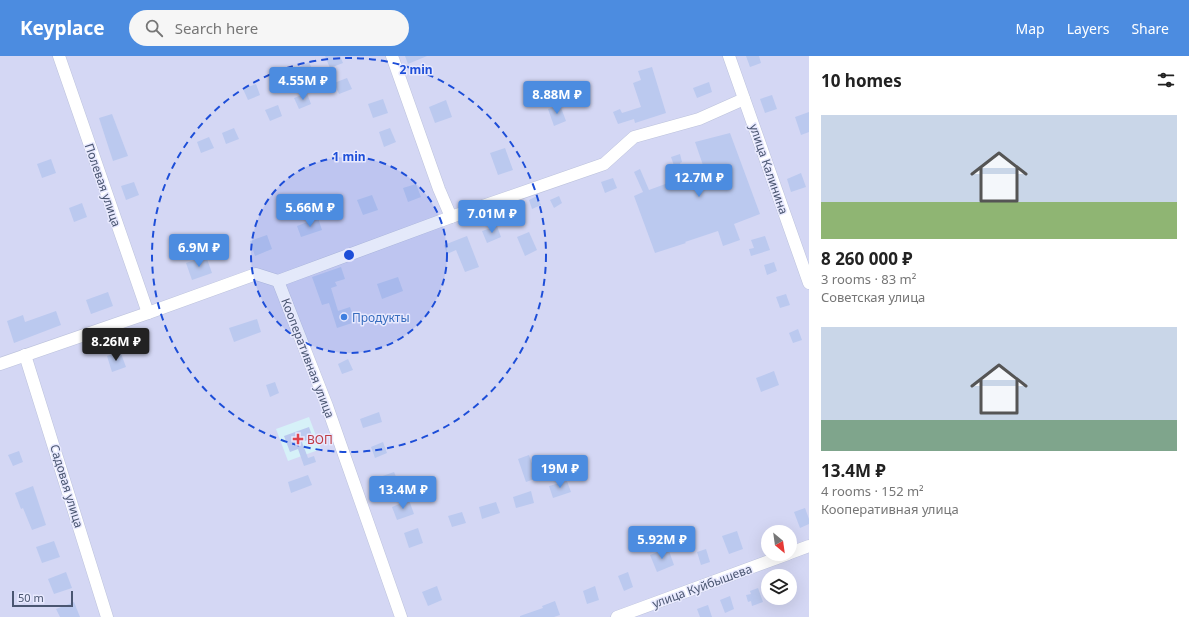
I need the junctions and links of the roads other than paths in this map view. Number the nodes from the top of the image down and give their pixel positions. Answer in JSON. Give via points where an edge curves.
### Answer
{"nodes":[{"id":1,"x":59,"y":56,"type":"edge"},
{"id":2,"x":392,"y":56,"type":"edge"},
{"id":3,"x":729,"y":56,"type":"edge"},
{"id":4,"x":744,"y":99,"type":"junction"},
{"id":5,"x":451,"y":217,"type":"junction"},
{"id":6,"x":278,"y":281,"type":"junction"},
{"id":7,"x":809,"y":283,"type":"edge"},
{"id":8,"x":148,"y":313,"type":"junction"},
{"id":9,"x":25,"y":355,"type":"junction"},
{"id":10,"x":0,"y":364,"type":"edge"},
{"id":11,"x":809,"y":546,"type":"edge"},
{"id":12,"x":797,"y":551,"type":"edge"},
{"id":13,"x":770,"y":561,"type":"edge"},
{"id":14,"x":107,"y":617,"type":"edge"},
{"id":15,"x":401,"y":617,"type":"edge"},
{"id":16,"x":617,"y":617,"type":"edge"}],
"edges":[{"from":1,"to":8,"type":"street","name":"Полевая улица"},
{"from":2,"to":5,"type":"street"},
{"from":3,"to":4,"type":"street","name":"улица Калинина"},
{"from":4,"to":5,"type":"street","via":[[699,119],[634,137],[604,164]]},
{"from":4,"to":7,"type":"street","name":"улица Калинина"},
{"from":5,"to":6,"type":"street"},
{"from":6,"to":8,"type":"street","via":[[256,274]]},
{"from":6,"to":15,"type":"street","name":"Кооперативная улица","via":[[327,406]]},
{"from":8,"to":9,"type":"street"},
{"from":9,"to":10,"type":"street"},
{"from":9,"to":14,"type":"street","name":"Садовая улица"},
{"from":11,"to":12,"type":"street","name":"улица Куйбышева"},
{"from":13,"to":16,"type":"street","name":"улица Куйбышева"}]}
